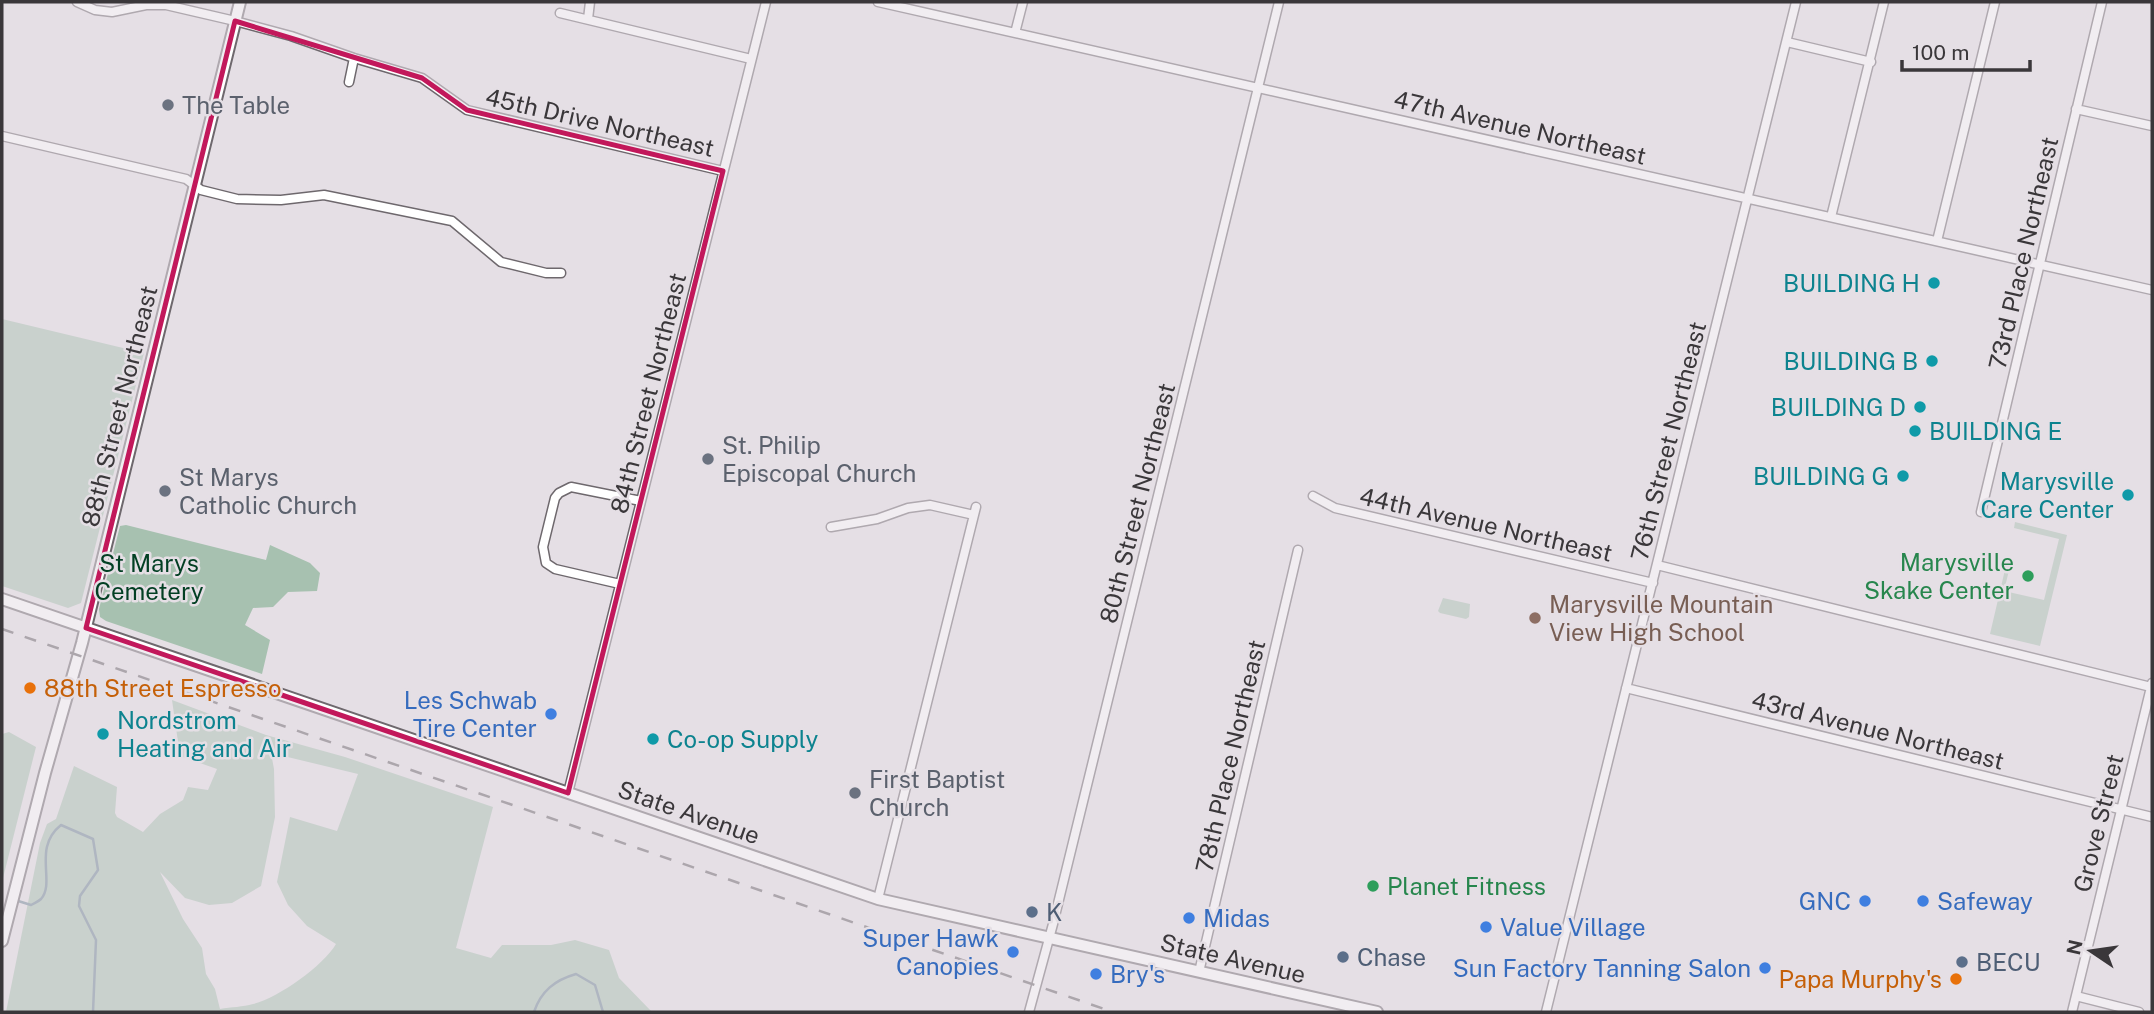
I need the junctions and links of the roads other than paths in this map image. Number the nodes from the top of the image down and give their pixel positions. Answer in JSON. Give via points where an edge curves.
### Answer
{"nodes":[{"id":1,"x":77,"y":2,"type":"edge"},
{"id":2,"x":240,"y":2,"type":"edge"},
{"id":3,"x":590,"y":2,"type":"edge"},
{"id":4,"x":766,"y":2,"type":"edge"},
{"id":5,"x":878,"y":2,"type":"edge"},
{"id":6,"x":1023,"y":2,"type":"edge"},
{"id":7,"x":1279,"y":2,"type":"edge"},
{"id":8,"x":1797,"y":2,"type":"edge"},
{"id":9,"x":1884,"y":2,"type":"edge"},
{"id":10,"x":1995,"y":2,"type":"edge"},
{"id":11,"x":2102,"y":2,"type":"edge"},
{"id":12,"x":560,"y":13,"type":"dead end"},
{"id":13,"x":588,"y":19,"type":"junction"},
{"id":14,"x":235,"y":21,"type":"junction"},
{"id":15,"x":1016,"y":33,"type":"junction"},
{"id":16,"x":1787,"y":42,"type":"junction"},
{"id":17,"x":354,"y":58,"type":"junction"},
{"id":18,"x":751,"y":59,"type":"junction"},
{"id":19,"x":1871,"y":62,"type":"junction"},
{"id":20,"x":349,"y":82,"type":"dead end"},
{"id":21,"x":1258,"y":87,"type":"junction"},
{"id":22,"x":2076,"y":109,"type":"junction"},
{"id":23,"x":2152,"y":126,"type":"edge"},
{"id":24,"x":2,"y":136,"type":"edge"},
{"id":25,"x":723,"y":172,"type":"junction"},
{"id":26,"x":194,"y":184,"type":"junction"},
{"id":27,"x":1748,"y":198,"type":"junction"},
{"id":28,"x":1831,"y":217,"type":"junction"},
{"id":29,"x":1937,"y":241,"type":"junction"},
{"id":30,"x":2040,"y":265,"type":"junction"},
{"id":31,"x":561,"y":273,"type":"dead end"},
{"id":32,"x":2152,"y":290,"type":"edge"},
{"id":33,"x":1313,"y":496,"type":"dead end"},
{"id":34,"x":641,"y":501,"type":"junction"},
{"id":35,"x":1981,"y":512,"type":"dead end"},
{"id":36,"x":831,"y":527,"type":"dead end"},
{"id":37,"x":1298,"y":550,"type":"dead end"},
{"id":38,"x":1657,"y":565,"type":"junction"},
{"id":39,"x":1653,"y":583,"type":"junction"},
{"id":40,"x":620,"y":584,"type":"junction"},
{"id":41,"x":2,"y":599,"type":"edge"},
{"id":42,"x":86,"y":628,"type":"junction"},
{"id":43,"x":2152,"y":685,"type":"edge"},
{"id":44,"x":1626,"y":688,"type":"junction"},
{"id":45,"x":568,"y":793,"type":"junction"},
{"id":46,"x":2121,"y":809,"type":"junction"},
{"id":47,"x":2152,"y":817,"type":"edge"},
{"id":48,"x":878,"y":900,"type":"junction"},
{"id":49,"x":1049,"y":937,"type":"junction"},
{"id":50,"x":2,"y":941,"type":"edge"},
{"id":51,"x":1199,"y":972,"type":"junction"},
{"id":52,"x":2076,"y":996,"type":"junction"},
{"id":53,"x":1029,"y":1012,"type":"edge"},
{"id":54,"x":1377,"y":1012,"type":"edge"},
{"id":55,"x":1546,"y":1012,"type":"edge"},
{"id":56,"x":2072,"y":1012,"type":"edge"},
{"id":57,"x":2139,"y":1012,"type":"edge"}],
"edges":[{"from":1,"to":14,"type":"street","name":"45th Drive Northeast","via":[[112,12],[166,5]]},
{"from":2,"to":14,"type":"main road","name":"88th Street Northeast"},
{"from":3,"to":13,"type":"street"},
{"from":4,"to":18,"type":"street","name":"84th Street Northeast"},
{"from":5,"to":15,"type":"street","name":"47th Avenue Northeast"},
{"from":6,"to":15,"type":"street"},
{"from":7,"to":21,"type":"street","name":"80th Street Northeast"},
{"from":8,"to":16,"type":"street","name":"76th Street Northeast"},
{"from":9,"to":19,"type":"street"},
{"from":10,"to":29,"type":"street"},
{"from":11,"to":22,"type":"street","name":"73rd Place Northeast"},
{"from":12,"to":13,"type":"street"},
{"from":13,"to":18,"type":"street"},
{"from":14,"to":17,"type":"street","name":"45th Drive Northeast"},
{"from":14,"to":26,"type":"main road","name":"88th Street Northeast"},
{"from":15,"to":21,"type":"street","name":"47th Avenue Northeast"},
{"from":16,"to":19,"type":"street"},
{"from":16,"to":27,"type":"street","name":"76th Street Northeast"},
{"from":17,"to":20,"type":"street"},
{"from":17,"to":25,"type":"street","name":"45th Drive Northeast","via":[[422,78],[467,110]]},
{"from":18,"to":25,"type":"street","name":"84th Street Northeast"},
{"from":19,"to":28,"type":"street"},
{"from":21,"to":27,"type":"street","name":"47th Avenue Northeast"},
{"from":21,"to":49,"type":"street","name":"80th Street Northeast"},
{"from":22,"to":23,"type":"street"},
{"from":22,"to":30,"type":"street","name":"73rd Place Northeast"},
{"from":24,"to":26,"type":"street"},
{"from":25,"to":34,"type":"street","name":"84th Street Northeast"},
{"from":26,"to":31,"type":"street","via":[[237,199],[324,195],[452,221],[501,262]]},
{"from":26,"to":42,"type":"main road","name":"88th Street Northeast"},
{"from":27,"to":28,"type":"street","name":"47th Avenue Northeast"},
{"from":27,"to":38,"type":"street","name":"76th Street Northeast"},
{"from":28,"to":29,"type":"street","name":"47th Avenue Northeast"},
{"from":29,"to":30,"type":"street","name":"47th Avenue Northeast"},
{"from":30,"to":32,"type":"street","name":"47th Avenue Northeast"},
{"from":30,"to":35,"type":"street","name":"73rd Place Northeast"},
{"from":33,"to":39,"type":"street","name":"44th Avenue Northeast","via":[[1335,508]]},
{"from":34,"to":40,"type":"street","name":"84th Street Northeast"},
{"from":34,"to":40,"type":"street","via":[[578,487],[565,488],[555,498],[543,547],[550,567]]},
{"from":36,"to":48,"type":"street","via":[[908,508],[975,511]]},
{"from":37,"to":51,"type":"street","name":"78th Place Northeast"},
{"from":38,"to":39,"type":"street","name":"76th Street Northeast"},
{"from":38,"to":43,"type":"street"},
{"from":39,"to":44,"type":"street","name":"76th Street Northeast"},
{"from":40,"to":45,"type":"street","name":"84th Street Northeast"},
{"from":41,"to":42,"type":"main road","name":"State Avenue"},
{"from":42,"to":45,"type":"main road","name":"State Avenue"},
{"from":42,"to":50,"type":"main road","name":"88th Street Northeast"},
{"from":43,"to":46,"type":"street","name":"Grove Street"},
{"from":44,"to":46,"type":"street","name":"43rd Avenue Northeast"},
{"from":44,"to":55,"type":"street","name":"76th Street Northeast"},
{"from":45,"to":48,"type":"main road","name":"State Avenue"},
{"from":46,"to":47,"type":"street","name":"43rd Avenue Northeast"},
{"from":46,"to":52,"type":"street","name":"Grove Street"},
{"from":48,"to":49,"type":"main road","name":"State Avenue"},
{"from":49,"to":51,"type":"main road","name":"State Avenue"},
{"from":49,"to":53,"type":"street","name":"80th Street Northeast"},
{"from":51,"to":54,"type":"main road","name":"State Avenue"},
{"from":52,"to":56,"type":"street","name":"Grove Street"},
{"from":52,"to":57,"type":"street"}]}
